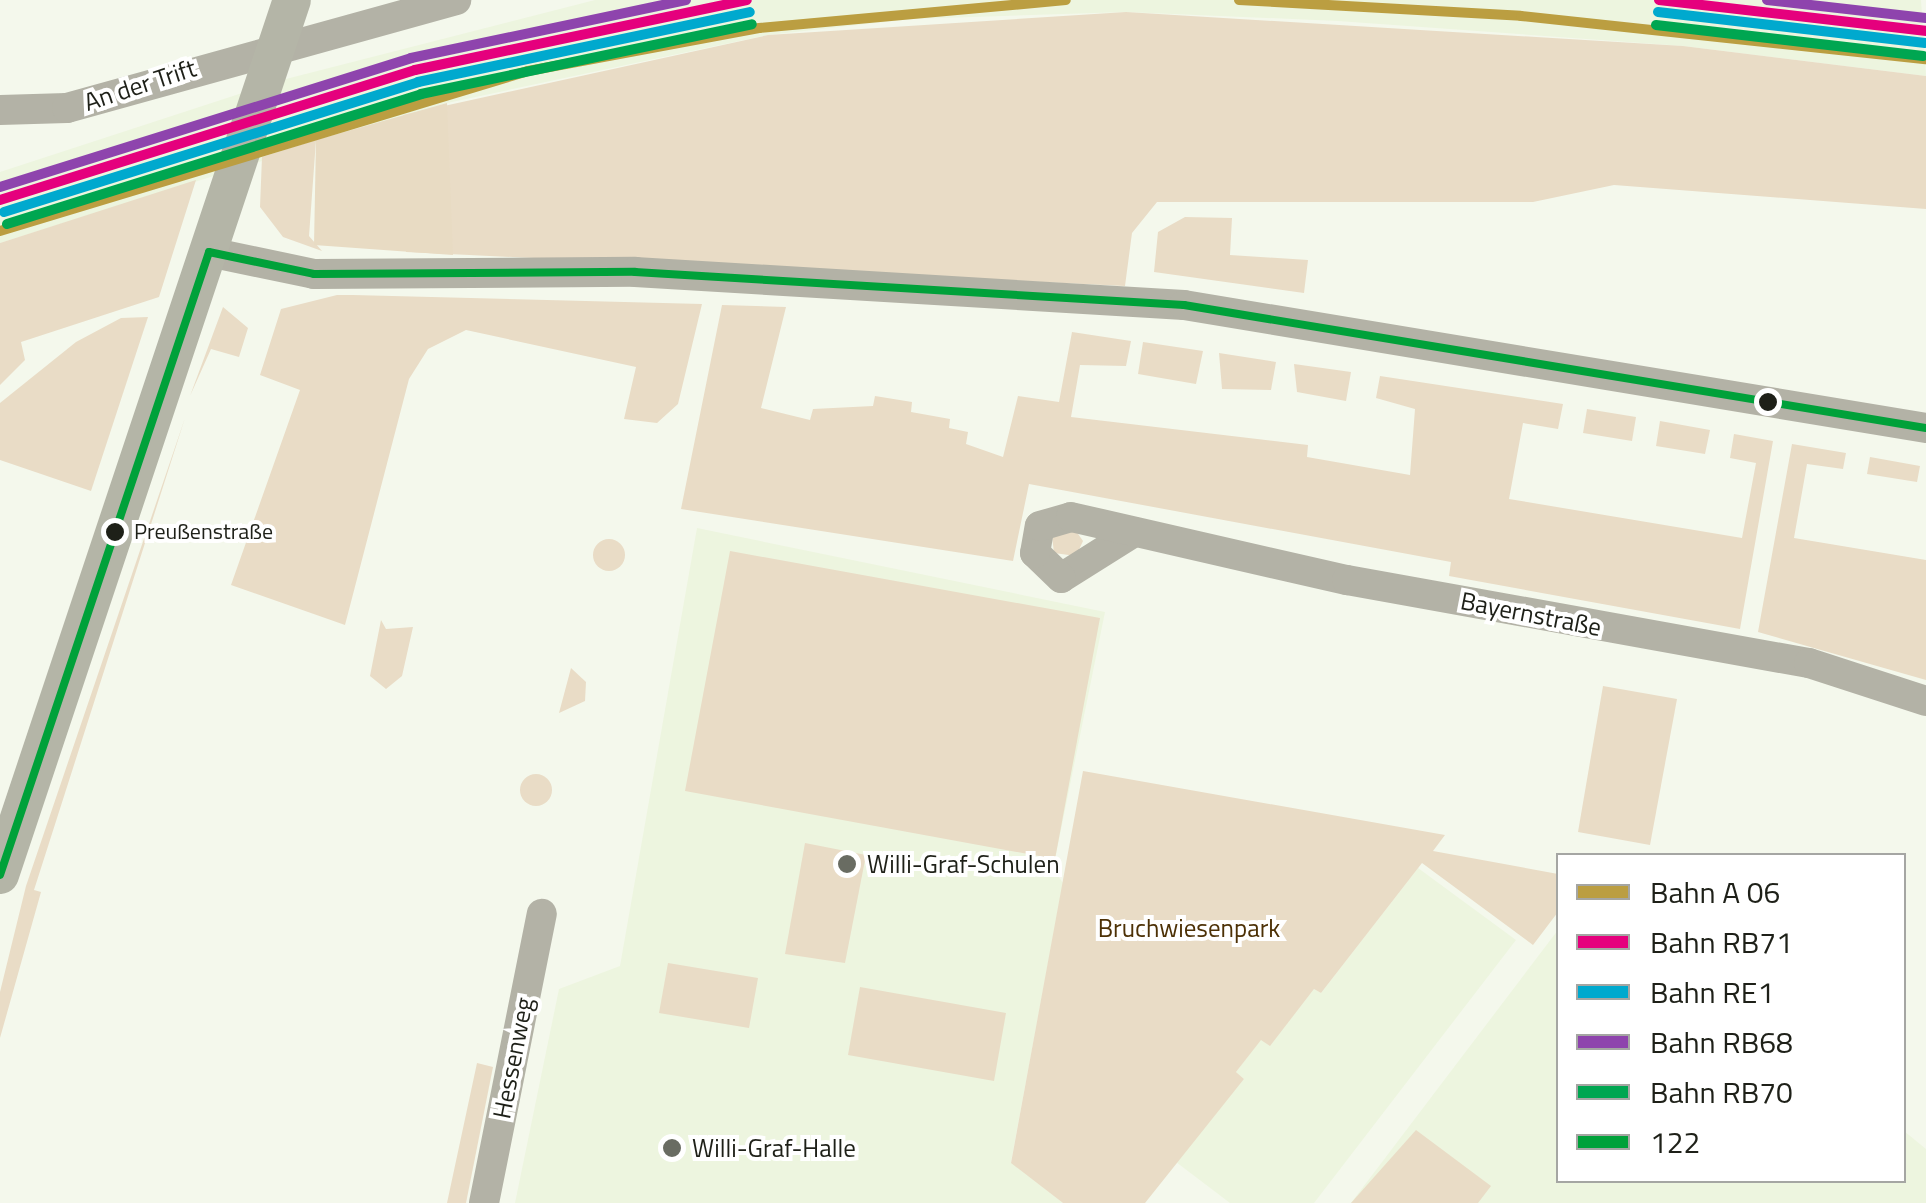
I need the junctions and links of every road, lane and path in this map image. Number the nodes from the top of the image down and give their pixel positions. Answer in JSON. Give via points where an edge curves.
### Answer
{"nodes":[{"id":1,"x":292,"y":0,"type":"edge"},
{"id":2,"x":456,"y":0,"type":"edge"},
{"id":3,"x":276,"y":44,"type":"junction"},
{"id":4,"x":0,"y":110,"type":"edge"},
{"id":5,"x":209,"y":252,"type":"junction"},
{"id":6,"x":1926,"y":428,"type":"edge"},
{"id":7,"x":1134,"y":532,"type":"dead end"},
{"id":8,"x":1926,"y":702,"type":"edge"},
{"id":9,"x":0,"y":875,"type":"edge"},
{"id":10,"x":542,"y":914,"type":"dead end"},
{"id":11,"x":484,"y":1203,"type":"edge"}],
"edges":[{"from":1,"to":3,"type":"main road"},
{"from":2,"to":3,"type":"street","name":"An der Trift"},
{"from":3,"to":4,"type":"street","name":"An der Trift","via":[[68,108]]},
{"from":3,"to":5,"type":"main road"},
{"from":5,"to":6,"type":"street","via":[[314,274],[635,272],[1184,305]]},
{"from":5,"to":9,"type":"main road"},
{"from":7,"to":8,"type":"street","name":"Bayernstraße","via":[[1809,663]]},
{"from":10,"to":11,"type":"street","name":"Hessenweg"}]}
